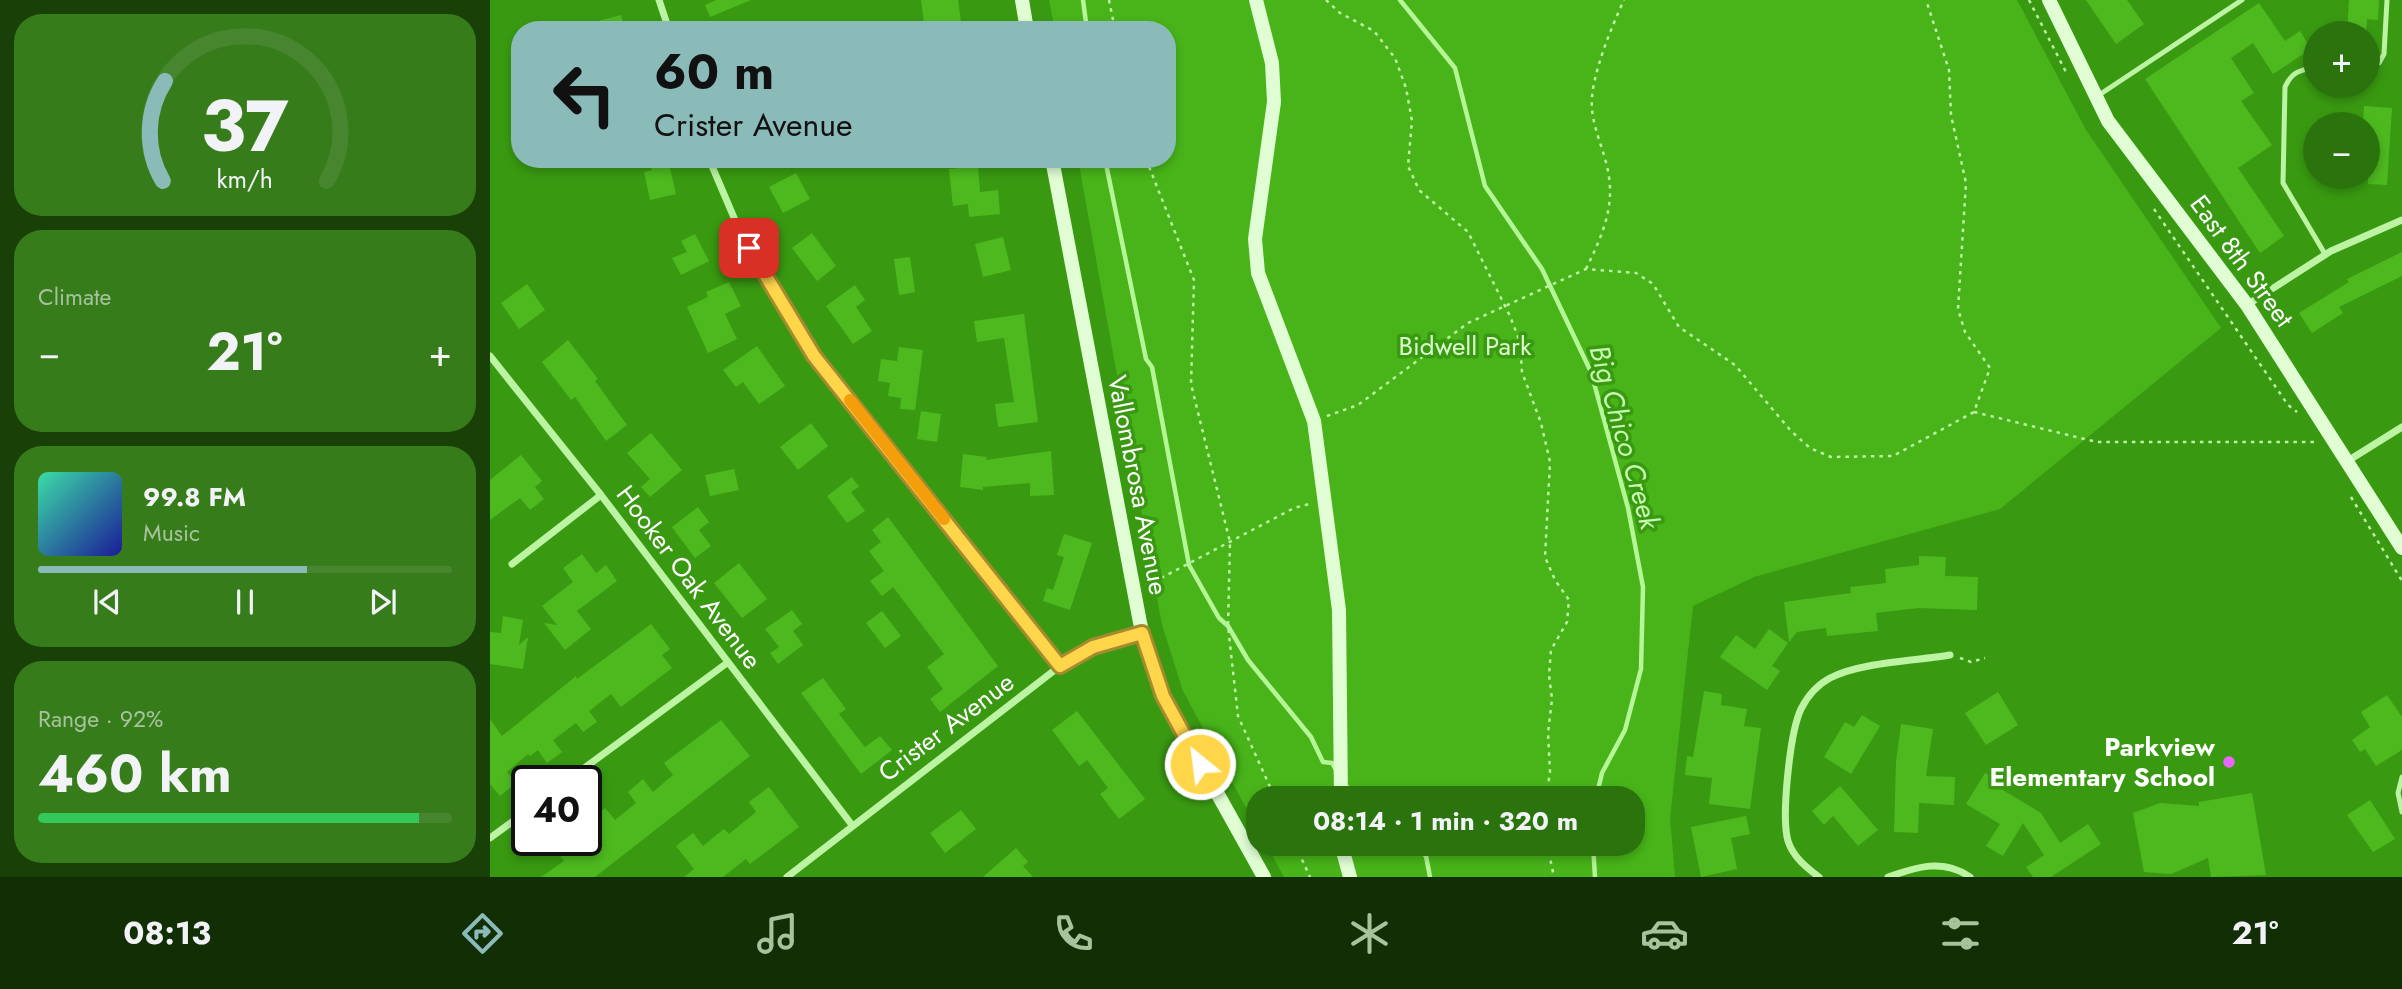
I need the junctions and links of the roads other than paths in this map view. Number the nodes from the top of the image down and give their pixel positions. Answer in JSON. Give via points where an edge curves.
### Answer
{"nodes":[{"id":1,"x":659,"y":0,"type":"edge"},
{"id":2,"x":1022,"y":0,"type":"edge"},
{"id":3,"x":1256,"y":0,"type":"edge"},
{"id":4,"x":2049,"y":0,"type":"edge"},
{"id":5,"x":2242,"y":0,"type":"edge"},
{"id":6,"x":2387,"y":0,"type":"edge"},
{"id":7,"x":666,"y":21,"type":"edge"},
{"id":8,"x":1026,"y":21,"type":"edge"},
{"id":9,"x":2380,"y":62,"type":"edge"},
{"id":10,"x":2303,"y":70,"type":"edge"},
{"id":11,"x":2096,"y":97,"type":"junction"},
{"id":12,"x":713,"y":168,"type":"edge"},
{"id":13,"x":1054,"y":168,"type":"edge"},
{"id":14,"x":2402,"y":220,"type":"edge"},
{"id":15,"x":2325,"y":254,"type":"junction"},
{"id":16,"x":2247,"y":305,"type":"junction"},
{"id":17,"x":490,"y":356,"type":"edge"},
{"id":18,"x":2402,"y":427,"type":"edge"},
{"id":19,"x":2346,"y":463,"type":"junction"},
{"id":20,"x":601,"y":495,"type":"junction"},
{"id":21,"x":2402,"y":548,"type":"edge"},
{"id":22,"x":512,"y":564,"type":"dead end"},
{"id":23,"x":1142,"y":633,"type":"junction"},
{"id":24,"x":1950,"y":655,"type":"road end"},
{"id":25,"x":727,"y":663,"type":"junction"},
{"id":26,"x":1060,"y":666,"type":"junction"},
{"id":27,"x":588,"y":765,"type":"edge"},
{"id":28,"x":2402,"y":778,"type":"edge"},
{"id":29,"x":1341,"y":786,"type":"edge"},
{"id":30,"x":2402,"y":812,"type":"edge"},
{"id":31,"x":511,"y":823,"type":"edge"},
{"id":32,"x":852,"y":825,"type":"junction"},
{"id":33,"x":490,"y":838,"type":"edge"},
{"id":34,"x":1344,"y":856,"type":"edge"},
{"id":35,"x":787,"y":877,"type":"edge"},
{"id":36,"x":1264,"y":877,"type":"edge"},
{"id":37,"x":1350,"y":877,"type":"edge"},
{"id":38,"x":1819,"y":877,"type":"edge"},
{"id":39,"x":1888,"y":877,"type":"edge"},
{"id":40,"x":1970,"y":877,"type":"edge"}],
"edges":[{"from":1,"to":7,"type":"street"},
{"from":2,"to":8,"type":"street"},
{"from":3,"to":29,"type":"street","via":[[1272,63],[1273,102],[1255,239],[1258,274],[1314,421],[1339,610]]},
{"from":4,"to":11,"type":"street","name":"East 8th Street"},
{"from":5,"to":11,"type":"lane"},
{"from":6,"to":9,"type":"lane"},
{"from":10,"to":15,"type":"lane","via":[[2290,76],[2285,87],[2283,173],[2287,194]]},
{"from":11,"to":16,"type":"street","name":"East 8th Street","via":[[2108,121]]},
{"from":12,"to":26,"type":"street","via":[[738,227],[814,356]]},
{"from":13,"to":23,"type":"street","name":"Vallombrosa Avenue"},
{"from":14,"to":15,"type":"street"},
{"from":15,"to":16,"type":"street"},
{"from":16,"to":19,"type":"street","name":"East 8th Street"},
{"from":17,"to":20,"type":"street","name":"Hooker Oak Avenue"},
{"from":18,"to":19,"type":"street"},
{"from":19,"to":21,"type":"street","name":"East 8th Street"},
{"from":20,"to":22,"type":"street"},
{"from":20,"to":25,"type":"street","name":"Hooker Oak Avenue"},
{"from":23,"to":26,"type":"street","name":"Crister Avenue","via":[[1093,647]]},
{"from":23,"to":36,"type":"street","name":"Vallombrosa Avenue","via":[[1163,696]]},
{"from":24,"to":38,"type":"street","via":[[1852,670],[1829,678],[1811,693],[1800,712],[1785,821],[1788,843]]},
{"from":25,"to":27,"type":"street"},
{"from":25,"to":32,"type":"street","name":"Hooker Oak Avenue"},
{"from":26,"to":32,"type":"street","name":"Crister Avenue"},
{"from":28,"to":30,"type":"lane","via":[[2398,793]]},
{"from":31,"to":33,"type":"street"},
{"from":32,"to":35,"type":"street","name":"Crister Avenue"},
{"from":34,"to":37,"type":"street"},
{"from":39,"to":40,"type":"street","via":[[1929,865],[1949,867]]}]}
